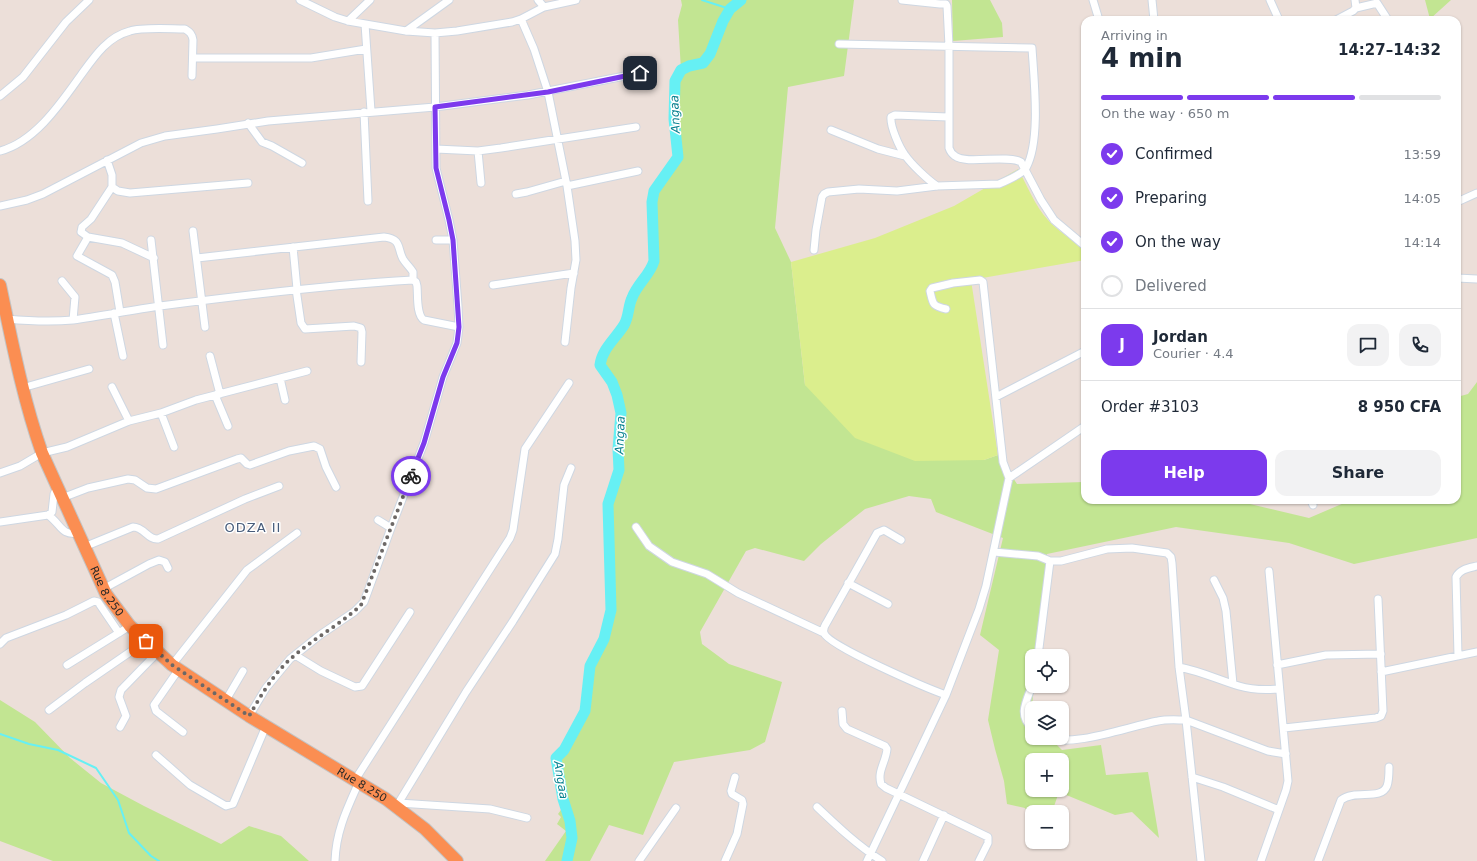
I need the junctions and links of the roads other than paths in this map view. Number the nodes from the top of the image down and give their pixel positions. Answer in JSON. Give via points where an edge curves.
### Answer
{"nodes":[{"id":1,"x":90,"y":0,"type":"edge"},
{"id":2,"x":300,"y":0,"type":"edge"},
{"id":3,"x":370,"y":0,"type":"edge"},
{"id":4,"x":449,"y":0,"type":"edge"},
{"id":5,"x":538,"y":0,"type":"edge"},
{"id":6,"x":576,"y":0,"type":"edge"},
{"id":7,"x":902,"y":0,"type":"edge"},
{"id":8,"x":1093,"y":0,"type":"edge"},
{"id":9,"x":1152,"y":0,"type":"edge"},
{"id":10,"x":1270,"y":0,"type":"edge"},
{"id":11,"x":1355,"y":4,"type":"edge"},
{"id":12,"x":544,"y":7,"type":"junction"},
{"id":13,"x":1098,"y":16,"type":"edge"},
{"id":14,"x":1154,"y":16,"type":"edge"},
{"id":15,"x":1276,"y":16,"type":"edge"},
{"id":16,"x":1343,"y":16,"type":"edge"},
{"id":17,"x":1385,"y":16,"type":"edge"},
{"id":18,"x":521,"y":19,"type":"junction"},
{"id":19,"x":348,"y":21,"type":"junction"},
{"id":20,"x":365,"y":24,"type":"junction"},
{"id":21,"x":406,"y":31,"type":"junction"},
{"id":22,"x":435,"y":33,"type":"junction"},
{"id":23,"x":840,"y":44,"type":"dead end"},
{"id":24,"x":949,"y":46,"type":"junction"},
{"id":25,"x":366,"y":49,"type":"junction"},
{"id":26,"x":193,"y":58,"type":"junction"},
{"id":27,"x":640,"y":73,"type":"dead end"},
{"id":28,"x":192,"y":76,"type":"dead end"},
{"id":29,"x":548,"y":92,"type":"junction"},
{"id":30,"x":0,"y":96,"type":"edge"},
{"id":31,"x":435,"y":107,"type":"junction"},
{"id":32,"x":368,"y":112,"type":"junction"},
{"id":33,"x":948,"y":116,"type":"junction"},
{"id":34,"x":248,"y":124,"type":"junction"},
{"id":35,"x":636,"y":127,"type":"dead end"},
{"id":36,"x":831,"y":130,"type":"dead end"},
{"id":37,"x":557,"y":139,"type":"junction"},
{"id":38,"x":436,"y":149,"type":"junction"},
{"id":39,"x":0,"y":151,"type":"edge"},
{"id":40,"x":478,"y":151,"type":"junction"},
{"id":41,"x":905,"y":156,"type":"junction"},
{"id":42,"x":107,"y":160,"type":"junction"},
{"id":43,"x":302,"y":163,"type":"dead end"},
{"id":44,"x":1025,"y":169,"type":"junction"},
{"id":45,"x":638,"y":171,"type":"dead end"},
{"id":46,"x":248,"y":183,"type":"dead end"},
{"id":47,"x":481,"y":183,"type":"dead end"},
{"id":48,"x":567,"y":184,"type":"junction"},
{"id":49,"x":937,"y":186,"type":"junction"},
{"id":50,"x":112,"y":187,"type":"junction"},
{"id":51,"x":1477,"y":193,"type":"edge"},
{"id":52,"x":516,"y":194,"type":"dead end"},
{"id":53,"x":1461,"y":200,"type":"edge"},
{"id":54,"x":368,"y":201,"type":"dead end"},
{"id":55,"x":0,"y":206,"type":"edge"},
{"id":56,"x":193,"y":231,"type":"dead end"},
{"id":57,"x":88,"y":237,"type":"junction"},
{"id":58,"x":151,"y":240,"type":"dead end"},
{"id":59,"x":436,"y":240,"type":"dead end"},
{"id":60,"x":453,"y":240,"type":"junction"},
{"id":61,"x":1081,"y":243,"type":"edge"},
{"id":62,"x":294,"y":247,"type":"junction"},
{"id":63,"x":814,"y":250,"type":"dead end"},
{"id":64,"x":154,"y":258,"type":"junction"},
{"id":65,"x":197,"y":258,"type":"junction"},
{"id":66,"x":574,"y":273,"type":"junction"},
{"id":67,"x":1461,"y":278,"type":"edge"},
{"id":68,"x":1477,"y":279,"type":"edge"},
{"id":69,"x":413,"y":280,"type":"junction"},
{"id":70,"x":62,"y":281,"type":"dead end"},
{"id":71,"x":0,"y":285,"type":"edge"},
{"id":72,"x":493,"y":285,"type":"dead end"},
{"id":73,"x":297,"y":289,"type":"junction"},
{"id":74,"x":201,"y":301,"type":"junction"},
{"id":75,"x":2,"y":305,"type":"edge"},
{"id":76,"x":160,"y":306,"type":"junction"},
{"id":77,"x":946,"y":309,"type":"dead end"},
{"id":78,"x":117,"y":312,"type":"junction"},
{"id":79,"x":7,"y":319,"type":"junction"},
{"id":80,"x":73,"y":320,"type":"junction"},
{"id":81,"x":205,"y":326,"type":"dead end"},
{"id":82,"x":459,"y":327,"type":"junction"},
{"id":83,"x":566,"y":342,"type":"dead end"},
{"id":84,"x":163,"y":345,"type":"dead end"},
{"id":85,"x":1081,"y":353,"type":"edge"},
{"id":86,"x":123,"y":356,"type":"dead end"},
{"id":87,"x":210,"y":356,"type":"dead end"},
{"id":88,"x":361,"y":362,"type":"dead end"},
{"id":89,"x":88,"y":369,"type":"dead end"},
{"id":90,"x":307,"y":371,"type":"dead end"},
{"id":91,"x":280,"y":378,"type":"junction"},
{"id":92,"x":569,"y":383,"type":"dead end"},
{"id":93,"x":112,"y":387,"type":"dead end"},
{"id":94,"x":22,"y":388,"type":"junction"},
{"id":95,"x":217,"y":395,"type":"junction"},
{"id":96,"x":996,"y":397,"type":"junction"},
{"id":97,"x":285,"y":400,"type":"dead end"},
{"id":98,"x":161,"y":413,"type":"junction"},
{"id":99,"x":129,"y":421,"type":"junction"},
{"id":100,"x":228,"y":426,"type":"dead end"},
{"id":101,"x":1081,"y":429,"type":"edge"},
{"id":102,"x":174,"y":447,"type":"dead end"},
{"id":103,"x":42,"y":453,"type":"junction"},
{"id":104,"x":571,"y":468,"type":"dead end"},
{"id":105,"x":0,"y":473,"type":"edge"},
{"id":106,"x":1009,"y":478,"type":"junction"},
{"id":107,"x":279,"y":486,"type":"dead end"},
{"id":108,"x":336,"y":487,"type":"dead end"},
{"id":109,"x":60,"y":492,"type":"junction"},
{"id":110,"x":48,"y":516,"type":"junction"},
{"id":111,"x":378,"y":520,"type":"dead end"},
{"id":112,"x":0,"y":522,"type":"edge"},
{"id":113,"x":636,"y":527,"type":"dead end"},
{"id":114,"x":391,"y":528,"type":"junction"},
{"id":115,"x":78,"y":533,"type":"junction"},
{"id":116,"x":297,"y":533,"type":"dead end"},
{"id":117,"x":901,"y":540,"type":"dead end"},
{"id":118,"x":84,"y":547,"type":"junction"},
{"id":119,"x":994,"y":552,"type":"junction"},
{"id":120,"x":1050,"y":561,"type":"junction"},
{"id":121,"x":1477,"y":566,"type":"edge"},
{"id":122,"x":168,"y":568,"type":"dead end"},
{"id":123,"x":1269,"y":571,"type":"dead end"},
{"id":124,"x":1214,"y":580,"type":"dead end"},
{"id":125,"x":848,"y":583,"type":"junction"},
{"id":126,"x":104,"y":589,"type":"junction"},
{"id":127,"x":1378,"y":599,"type":"dead end"},
{"id":128,"x":888,"y":604,"type":"dead end"},
{"id":129,"x":410,"y":612,"type":"dead end"},
{"id":130,"x":130,"y":626,"type":"junction"},
{"id":131,"x":119,"y":633,"type":"junction"},
{"id":132,"x":824,"y":634,"type":"junction"},
{"id":133,"x":146,"y":641,"type":"junction"},
{"id":134,"x":0,"y":644,"type":"edge"},
{"id":135,"x":1039,"y":649,"type":"edge"},
{"id":136,"x":158,"y":652,"type":"junction"},
{"id":137,"x":1477,"y":652,"type":"edge"},
{"id":138,"x":1381,"y":654,"type":"junction"},
{"id":139,"x":295,"y":655,"type":"junction"},
{"id":140,"x":1458,"y":656,"type":"junction"},
{"id":141,"x":67,"y":665,"type":"dead end"},
{"id":142,"x":1277,"y":665,"type":"junction"},
{"id":143,"x":176,"y":667,"type":"junction"},
{"id":144,"x":1179,"y":667,"type":"junction"},
{"id":145,"x":243,"y":671,"type":"dead end"},
{"id":146,"x":1381,"y":672,"type":"junction"},
{"id":147,"x":1233,"y":684,"type":"junction"},
{"id":148,"x":1279,"y":689,"type":"junction"},
{"id":149,"x":946,"y":695,"type":"junction"},
{"id":150,"x":226,"y":700,"type":"junction"},
{"id":151,"x":1025,"y":704,"type":"edge"},
{"id":152,"x":49,"y":710,"type":"dead end"},
{"id":153,"x":842,"y":710,"type":"dead end"},
{"id":154,"x":249,"y":716,"type":"junction"},
{"id":155,"x":1025,"y":718,"type":"edge"},
{"id":156,"x":1186,"y":720,"type":"junction"},
{"id":157,"x":266,"y":726,"type":"junction"},
{"id":158,"x":120,"y":727,"type":"dead end"},
{"id":159,"x":1284,"y":728,"type":"junction"},
{"id":160,"x":183,"y":732,"type":"dead end"},
{"id":161,"x":1069,"y":740,"type":"edge"},
{"id":162,"x":1286,"y":754,"type":"junction"},
{"id":163,"x":156,"y":755,"type":"dead end"},
{"id":164,"x":1390,"y":767,"type":"dead end"},
{"id":165,"x":735,"y":777,"type":"dead end"},
{"id":166,"x":1192,"y":777,"type":"junction"},
{"id":167,"x":357,"y":781,"type":"junction"},
{"id":168,"x":900,"y":794,"type":"junction"},
{"id":169,"x":397,"y":805,"type":"junction"},
{"id":170,"x":817,"y":807,"type":"dead end"},
{"id":171,"x":676,"y":808,"type":"dead end"},
{"id":172,"x":1279,"y":810,"type":"junction"},
{"id":173,"x":944,"y":815,"type":"junction"},
{"id":174,"x":527,"y":818,"type":"dead end"},
{"id":175,"x":871,"y":854,"type":"junction"},
{"id":176,"x":336,"y":861,"type":"edge"},
{"id":177,"x":457,"y":861,"type":"edge"},
{"id":178,"x":639,"y":861,"type":"edge"},
{"id":179,"x":725,"y":861,"type":"edge"},
{"id":180,"x":867,"y":861,"type":"edge"},
{"id":181,"x":882,"y":861,"type":"edge"},
{"id":182,"x":924,"y":861,"type":"edge"},
{"id":183,"x":979,"y":861,"type":"edge"},
{"id":184,"x":1201,"y":861,"type":"edge"},
{"id":185,"x":1261,"y":861,"type":"edge"},
{"id":186,"x":1318,"y":861,"type":"edge"}],
"edges":[{"from":1,"to":30,"type":"street","via":[[66,22],[23,77]]},
{"from":2,"to":19,"type":"street"},
{"from":3,"to":19,"type":"street"},
{"from":4,"to":21,"type":"street"},
{"from":5,"to":12,"type":"street"},
{"from":6,"to":12,"type":"street"},
{"from":7,"to":24,"type":"street","via":[[946,4]]},
{"from":8,"to":13,"type":"street"},
{"from":9,"to":14,"type":"street"},
{"from":10,"to":15,"type":"street"},
{"from":11,"to":16,"type":"street","via":[[1352,11]]},
{"from":11,"to":17,"type":"street","via":[[1377,4]]},
{"from":12,"to":18,"type":"street"},
{"from":18,"to":22,"type":"street"},
{"from":18,"to":29,"type":"street"},
{"from":19,"to":20,"type":"street"},
{"from":20,"to":21,"type":"street"},
{"from":20,"to":25,"type":"street"},
{"from":21,"to":22,"type":"street"},
{"from":22,"to":31,"type":"street"},
{"from":23,"to":24,"type":"street"},
{"from":24,"to":33,"type":"street"},
{"from":24,"to":44,"type":"street","via":[[1032,48],[1035,132],[1032,153]]},
{"from":25,"to":26,"type":"street","via":[[311,58]]},
{"from":25,"to":32,"type":"street"},
{"from":26,"to":28,"type":"street"},
{"from":26,"to":39,"type":"street","via":[[192,34],[185,29],[130,30],[102,48],[41,126],[21,142]]},
{"from":27,"to":29,"type":"street"},
{"from":29,"to":31,"type":"street"},
{"from":29,"to":37,"type":"street"},
{"from":31,"to":32,"type":"street"},
{"from":31,"to":38,"type":"street"},
{"from":32,"to":34,"type":"street"},
{"from":32,"to":54,"type":"street"},
{"from":33,"to":41,"type":"street","via":[[891,116],[891,125]]},
{"from":33,"to":44,"type":"street","via":[[949,148],[956,157],[1018,160]]},
{"from":34,"to":42,"type":"street","via":[[165,136],[141,143]]},
{"from":34,"to":43,"type":"street","via":[[262,142]]},
{"from":35,"to":37,"type":"street"},
{"from":36,"to":41,"type":"street","via":[[878,149]]},
{"from":37,"to":40,"type":"street"},
{"from":37,"to":48,"type":"street"},
{"from":38,"to":40,"type":"street"},
{"from":38,"to":60,"type":"street","via":[[436,168]]},
{"from":40,"to":47,"type":"street"},
{"from":41,"to":49,"type":"street"},
{"from":42,"to":50,"type":"street","via":[[112,175]]},
{"from":42,"to":55,"type":"street","via":[[43,194]]},
{"from":44,"to":49,"type":"street","via":[[999,184]]},
{"from":44,"to":61,"type":"street","via":[[1054,220]]},
{"from":45,"to":48,"type":"street"},
{"from":46,"to":50,"type":"street","via":[[130,193]]},
{"from":48,"to":52,"type":"street"},
{"from":48,"to":66,"type":"street","via":[[576,254]]},
{"from":49,"to":63,"type":"street","via":[[897,191],[859,189],[824,194]]},
{"from":50,"to":57,"type":"street","via":[[81,230]]},
{"from":51,"to":53,"type":"street"},
{"from":56,"to":65,"type":"street"},
{"from":57,"to":64,"type":"street","via":[[122,243]]},
{"from":57,"to":78,"type":"street","via":[[77,256],[112,275],[116,282]]},
{"from":58,"to":64,"type":"street"},
{"from":59,"to":60,"type":"street"},
{"from":60,"to":82,"type":"street"},
{"from":62,"to":65,"type":"street"},
{"from":62,"to":69,"type":"street","via":[[390,237],[398,244],[402,258],[413,272]]},
{"from":62,"to":73,"type":"street"},
{"from":64,"to":76,"type":"street"},
{"from":65,"to":74,"type":"street"},
{"from":66,"to":72,"type":"street"},
{"from":66,"to":83,"type":"street"},
{"from":67,"to":68,"type":"street"},
{"from":69,"to":73,"type":"street"},
{"from":69,"to":82,"type":"street","via":[[417,286],[420,318]]},
{"from":70,"to":80,"type":"street","via":[[75,297]]},
{"from":71,"to":75,"type":"highway","name":"Rue 8.250"},
{"from":73,"to":74,"type":"street"},
{"from":73,"to":88,"type":"street","via":[[301,323],[305,329],[354,326],[361,328]]},
{"from":74,"to":76,"type":"street"},
{"from":74,"to":81,"type":"street"},
{"from":75,"to":79,"type":"highway","name":"Rue 8.250"},
{"from":76,"to":78,"type":"street"},
{"from":76,"to":84,"type":"street"},
{"from":77,"to":96,"type":"street","via":[[934,304],[930,292],[932,288],[965,281],[983,282]]},
{"from":78,"to":80,"type":"street"},
{"from":78,"to":86,"type":"street"},
{"from":79,"to":80,"type":"street"},
{"from":79,"to":94,"type":"highway","name":"Rue 8.250"},
{"from":82,"to":114,"type":"street","via":[[457,343],[443,377],[424,443]]},
{"from":85,"to":96,"type":"street"},
{"from":87,"to":95,"type":"street"},
{"from":89,"to":94,"type":"street"},
{"from":90,"to":91,"type":"street"},
{"from":91,"to":95,"type":"street"},
{"from":91,"to":97,"type":"street"},
{"from":92,"to":167,"type":"street","via":[[525,449],[510,538]]},
{"from":93,"to":99,"type":"street"},
{"from":94,"to":103,"type":"highway","name":"Rue 8.250"},
{"from":95,"to":98,"type":"street"},
{"from":95,"to":100,"type":"street"},
{"from":96,"to":106,"type":"street","via":[[1003,462]]},
{"from":98,"to":99,"type":"street"},
{"from":98,"to":102,"type":"street"},
{"from":99,"to":103,"type":"street","via":[[67,447]]},
{"from":101,"to":106,"type":"street"},
{"from":103,"to":105,"type":"street","via":[[20,466]]},
{"from":103,"to":109,"type":"highway","name":"Rue 8.250"},
{"from":104,"to":169,"type":"street","via":[[564,485],[555,554]]},
{"from":106,"to":119,"type":"street"},
{"from":107,"to":118,"type":"street","via":[[158,539],[151,538],[138,527],[133,527]]},
{"from":108,"to":109,"type":"street","via":[[320,449],[314,446],[289,451],[254,465],[247,464],[241,458],[237,459],[156,488],[147,488],[135,480],[128,479]]},
{"from":109,"to":110,"type":"street","via":[[54,494],[52,512]]},
{"from":109,"to":115,"type":"highway","name":"Rue 8.250"},
{"from":110,"to":112,"type":"street"},
{"from":110,"to":115,"type":"street","via":[[66,533]]},
{"from":111,"to":114,"type":"street"},
{"from":113,"to":132,"type":"street","via":[[649,546],[672,562],[707,574],[738,593]]},
{"from":114,"to":139,"type":"street","via":[[361,605]]},
{"from":115,"to":118,"type":"highway","name":"Rue 8.250"},
{"from":116,"to":143,"type":"street","via":[[247,570]]},
{"from":117,"to":125,"type":"street","via":[[884,530],[877,533]]},
{"from":118,"to":126,"type":"highway","name":"Rue 8.250"},
{"from":119,"to":120,"type":"street","via":[[1038,556]]},
{"from":119,"to":149,"type":"street","via":[[986,586]]},
{"from":120,"to":135,"type":"street"},
{"from":120,"to":144,"type":"street","via":[[1061,561],[1107,549],[1132,548],[1166,553],[1172,563]]},
{"from":121,"to":140,"type":"street","via":[[1458,573],[1456,577]]},
{"from":122,"to":126,"type":"street","via":[[165,562],[159,560]]},
{"from":123,"to":142,"type":"street"},
{"from":124,"to":147,"type":"street","via":[[1226,611]]},
{"from":125,"to":128,"type":"street"},
{"from":125,"to":132,"type":"street","via":[[824,628]]},
{"from":126,"to":130,"type":"highway","name":"Rue 8.250"},
{"from":127,"to":138,"type":"street"},
{"from":129,"to":139,"type":"street","via":[[362,686],[355,687]]},
{"from":130,"to":131,"type":"street"},
{"from":130,"to":133,"type":"highway","name":"Rue 8.250"},
{"from":131,"to":134,"type":"street","via":[[98,602],[94,601],[66,616],[6,638]]},
{"from":131,"to":141,"type":"street"},
{"from":132,"to":149,"type":"street","via":[[827,638],[902,678]]},
{"from":133,"to":136,"type":"highway","name":"Rue 8.250"},
{"from":133,"to":152,"type":"street"},
{"from":136,"to":143,"type":"highway","name":"Rue 8.250"},
{"from":136,"to":158,"type":"street","via":[[121,690],[118,696],[126,716]]},
{"from":137,"to":140,"type":"street"},
{"from":138,"to":142,"type":"street","via":[[1326,655]]},
{"from":138,"to":146,"type":"street"},
{"from":139,"to":154,"type":"street","via":[[277,673]]},
{"from":140,"to":146,"type":"street"},
{"from":142,"to":148,"type":"street"},
{"from":143,"to":150,"type":"highway","name":"Rue 8.250"},
{"from":143,"to":160,"type":"street","via":[[154,705],[156,711]]},
{"from":144,"to":147,"type":"street"},
{"from":144,"to":156,"type":"street"},
{"from":145,"to":150,"type":"street"},
{"from":146,"to":159,"type":"street","via":[[1381,716]]},
{"from":147,"to":148,"type":"street","via":[[1262,690]]},
{"from":148,"to":159,"type":"street"},
{"from":149,"to":168,"type":"street"},
{"from":150,"to":154,"type":"highway","name":"Rue 8.250"},
{"from":151,"to":155,"type":"street"},
{"from":153,"to":168,"type":"street","via":[[843,724],[847,728],[888,749],[879,778],[886,788]]},
{"from":154,"to":157,"type":"highway","name":"Rue 8.250"},
{"from":156,"to":161,"type":"street","via":[[1159,720]]},
{"from":156,"to":162,"type":"street","via":[[1268,751]]},
{"from":156,"to":166,"type":"street"},
{"from":157,"to":163,"type":"street","via":[[230,806],[190,785]]},
{"from":157,"to":167,"type":"highway","name":"Rue 8.250"},
{"from":159,"to":162,"type":"street"},
{"from":162,"to":172,"type":"street","via":[[1288,781]]},
{"from":164,"to":186,"type":"street","via":[[1383,792],[1354,794],[1341,800]]},
{"from":165,"to":179,"type":"street","via":[[731,791],[743,804],[737,834]]},
{"from":166,"to":172,"type":"street"},
{"from":166,"to":184,"type":"street"},
{"from":167,"to":169,"type":"highway","name":"Rue 8.250"},
{"from":167,"to":176,"type":"street","via":[[338,834]]},
{"from":168,"to":173,"type":"street"},
{"from":168,"to":175,"type":"street"},
{"from":169,"to":174,"type":"street","via":[[490,810]]},
{"from":169,"to":177,"type":"highway","name":"Rue 8.250"},
{"from":170,"to":175,"type":"street"},
{"from":171,"to":178,"type":"street"},
{"from":172,"to":185,"type":"street"},
{"from":173,"to":182,"type":"street"},
{"from":173,"to":183,"type":"street","via":[[988,838]]},
{"from":175,"to":180,"type":"street"},
{"from":175,"to":181,"type":"street"}]}
